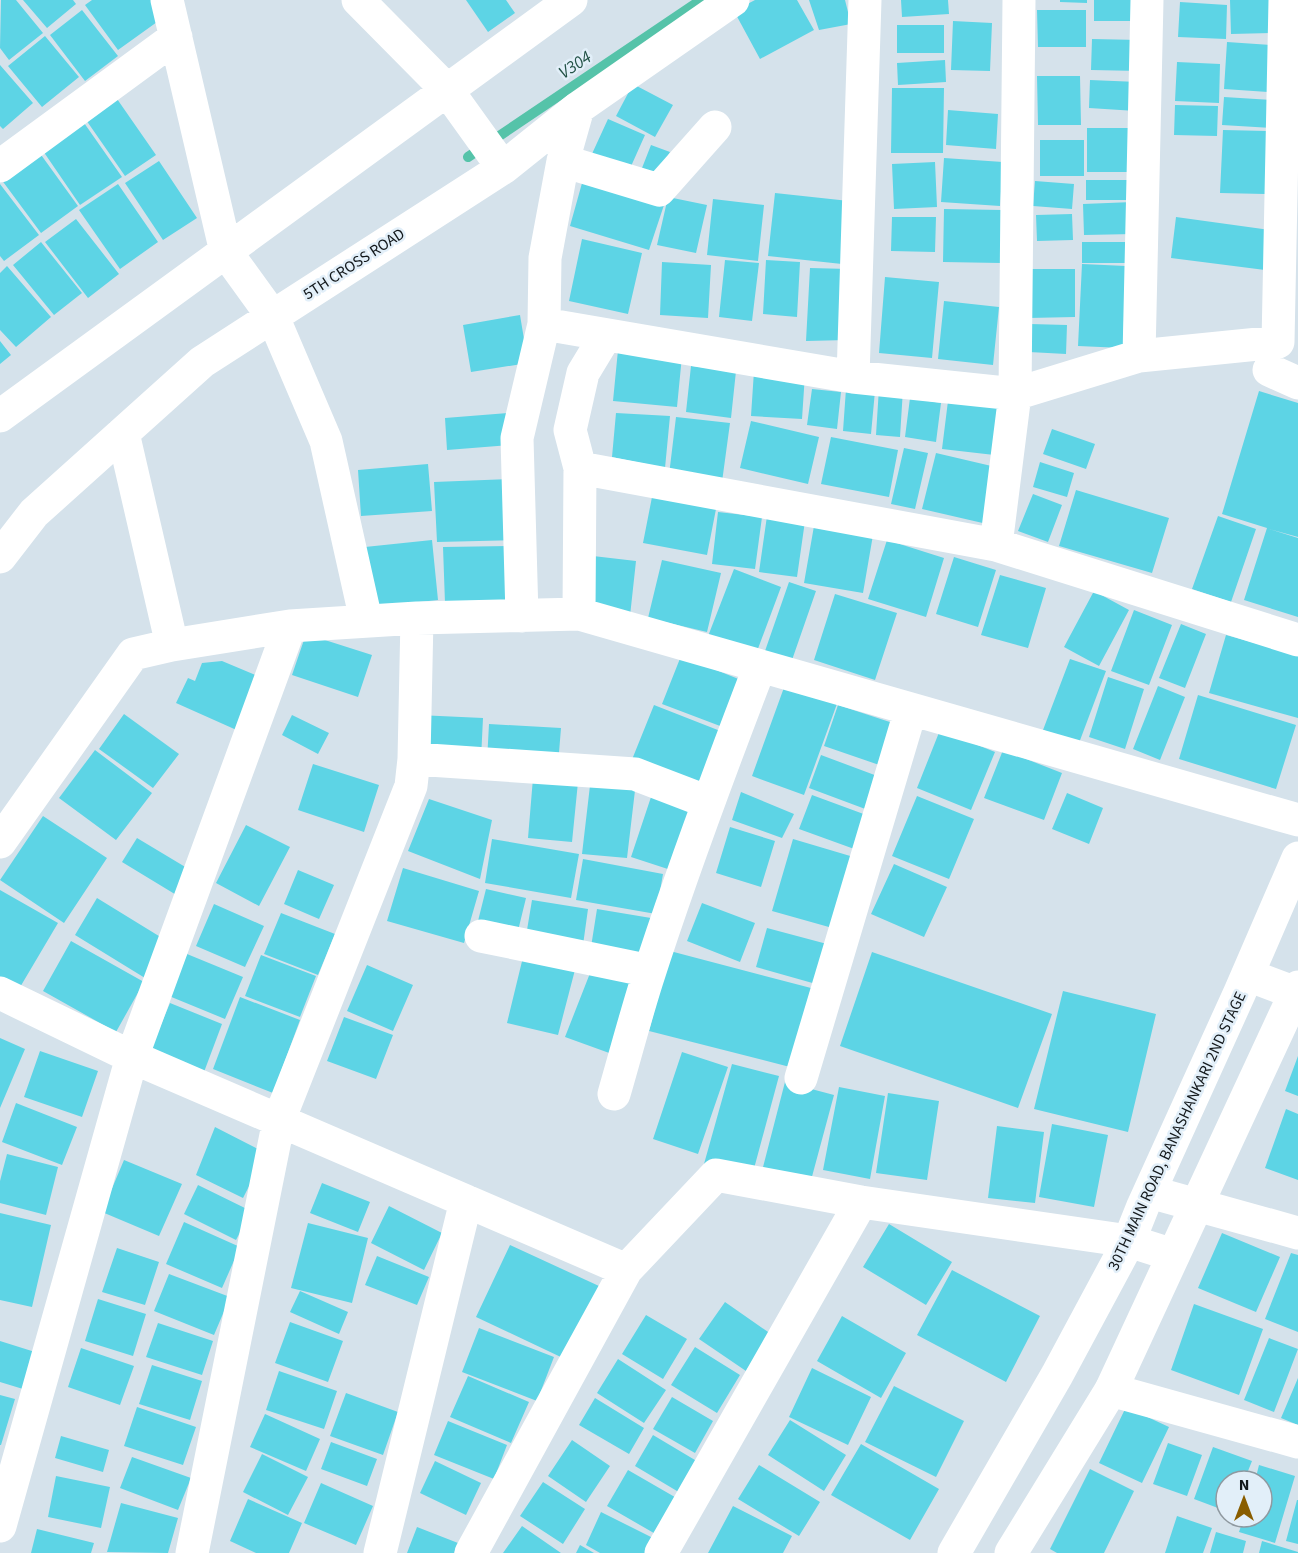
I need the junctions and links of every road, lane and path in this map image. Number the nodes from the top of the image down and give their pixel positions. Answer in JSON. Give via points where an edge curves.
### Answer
{"nodes":[{"id":1,"x":167,"y":0,"type":"edge"},
{"id":2,"x":358,"y":0,"type":"edge"},
{"id":3,"x":571,"y":0,"type":"edge"},
{"id":4,"x":733,"y":0,"type":"edge"},
{"id":5,"x":865,"y":0,"type":"edge"},
{"id":6,"x":1019,"y":0,"type":"edge"},
{"id":7,"x":1147,"y":0,"type":"edge"},
{"id":8,"x":1285,"y":0,"type":"edge"},
{"id":9,"x":176,"y":37,"type":"junction"},
{"id":10,"x":447,"y":90,"type":"junction"},
{"id":11,"x":578,"y":108,"type":"junction"},
{"id":12,"x":715,"y":127,"type":"dead end"},
{"id":13,"x":563,"y":161,"type":"junction"},
{"id":14,"x":499,"y":164,"type":"junction"},
{"id":15,"x":0,"y":166,"type":"edge"},
{"id":16,"x":226,"y":252,"type":"junction"},
{"id":17,"x":273,"y":317,"type":"junction"},
{"id":18,"x":544,"y":324,"type":"junction"},
{"id":19,"x":606,"y":334,"type":"junction"},
{"id":20,"x":1139,"y":356,"type":"junction"},
{"id":21,"x":1269,"y":370,"type":"dead end"},
{"id":22,"x":853,"y":377,"type":"junction"},
{"id":23,"x":1298,"y":383,"type":"edge"},
{"id":24,"x":1015,"y":394,"type":"junction"},
{"id":25,"x":0,"y":416,"type":"edge"},
{"id":26,"x":123,"y":433,"type":"junction"},
{"id":27,"x":580,"y":468,"type":"junction"},
{"id":28,"x":996,"y":544,"type":"junction"},
{"id":29,"x":0,"y":556,"type":"edge"},
{"id":30,"x":579,"y":614,"type":"junction"},
{"id":31,"x":522,"y":616,"type":"junction"},
{"id":32,"x":417,"y":618,"type":"junction"},
{"id":33,"x":366,"y":620,"type":"junction"},
{"id":34,"x":290,"y":626,"type":"junction"},
{"id":35,"x":1298,"y":640,"type":"edge"},
{"id":36,"x":172,"y":645,"type":"junction"},
{"id":37,"x":760,"y":666,"type":"junction"},
{"id":38,"x":911,"y":710,"type":"junction"},
{"id":39,"x":414,"y":759,"type":"junction"},
{"id":40,"x":708,"y":802,"type":"junction"},
{"id":41,"x":1298,"y":820,"type":"edge"},
{"id":42,"x":0,"y":842,"type":"edge"},
{"id":43,"x":1298,"y":858,"type":"edge"},
{"id":44,"x":481,"y":936,"type":"dead end"},
{"id":45,"x":650,"y":971,"type":"junction"},
{"id":46,"x":1248,"y":975,"type":"junction"},
{"id":47,"x":1297,"y":992,"type":"edge"},
{"id":48,"x":0,"y":993,"type":"edge"},
{"id":49,"x":132,"y":1057,"type":"junction"},
{"id":50,"x":801,"y":1078,"type":"dead end"},
{"id":51,"x":614,"y":1094,"type":"dead end"},
{"id":52,"x":279,"y":1120,"type":"junction"},
{"id":53,"x":1150,"y":1192,"type":"junction"},
{"id":54,"x":466,"y":1201,"type":"junction"},
{"id":55,"x":861,"y":1202,"type":"junction"},
{"id":56,"x":1197,"y":1205,"type":"junction"},
{"id":57,"x":1298,"y":1233,"type":"edge"},
{"id":58,"x":1129,"y":1241,"type":"junction"},
{"id":59,"x":1173,"y":1255,"type":"junction"},
{"id":60,"x":626,"y":1270,"type":"junction"},
{"id":61,"x":1111,"y":1390,"type":"junction"},
{"id":62,"x":1298,"y":1442,"type":"edge"},
{"id":63,"x":0,"y":1526,"type":"edge"},
{"id":64,"x":192,"y":1553,"type":"edge"},
{"id":65,"x":380,"y":1553,"type":"edge"},
{"id":66,"x":471,"y":1553,"type":"edge"},
{"id":67,"x":661,"y":1553,"type":"edge"},
{"id":68,"x":954,"y":1553,"type":"edge"},
{"id":69,"x":1011,"y":1553,"type":"edge"}],
"edges":[{"from":1,"to":9,"type":"street"},
{"from":2,"to":10,"type":"street"},
{"from":3,"to":10,"type":"street"},
{"from":4,"to":11,"type":"street","name":"5TH CROSS ROAD"},
{"from":5,"to":22,"type":"street"},
{"from":6,"to":24,"type":"street"},
{"from":7,"to":20,"type":"street"},
{"from":8,"to":20,"type":"street","via":[[1278,342]]},
{"from":9,"to":15,"type":"street"},
{"from":9,"to":16,"type":"street"},
{"from":10,"to":14,"type":"street"},
{"from":10,"to":16,"type":"street"},
{"from":11,"to":13,"type":"street"},
{"from":11,"to":14,"type":"street","name":"5TH CROSS ROAD"},
{"from":12,"to":13,"type":"street","via":[[658,190]]},
{"from":13,"to":18,"type":"street","via":[[545,258]]},
{"from":14,"to":17,"type":"street","name":"5TH CROSS ROAD"},
{"from":16,"to":17,"type":"street"},
{"from":16,"to":25,"type":"street"},
{"from":17,"to":26,"type":"street","name":"5TH CROSS ROAD","via":[[202,362]]},
{"from":17,"to":33,"type":"street","via":[[326,441]]},
{"from":18,"to":19,"type":"street"},
{"from":18,"to":31,"type":"street","via":[[517,438]]},
{"from":19,"to":22,"type":"street"},
{"from":19,"to":27,"type":"street","via":[[583,373],[570,430]]},
{"from":20,"to":24,"type":"street"},
{"from":21,"to":23,"type":"street"},
{"from":22,"to":24,"type":"street"},
{"from":24,"to":28,"type":"street"},
{"from":26,"to":29,"type":"street","name":"5TH CROSS ROAD","via":[[34,513]]},
{"from":26,"to":36,"type":"street"},
{"from":27,"to":28,"type":"street"},
{"from":27,"to":30,"type":"street"},
{"from":28,"to":35,"type":"street"},
{"from":30,"to":31,"type":"street"},
{"from":30,"to":37,"type":"street"},
{"from":31,"to":32,"type":"street"},
{"from":32,"to":33,"type":"street"},
{"from":32,"to":39,"type":"street"},
{"from":33,"to":34,"type":"street"},
{"from":34,"to":36,"type":"street"},
{"from":34,"to":49,"type":"street"},
{"from":36,"to":42,"type":"street","via":[[133,654]]},
{"from":37,"to":38,"type":"street"},
{"from":37,"to":40,"type":"street"},
{"from":38,"to":41,"type":"street"},
{"from":38,"to":50,"type":"street"},
{"from":39,"to":40,"type":"street","via":[[635,774]]},
{"from":39,"to":52,"type":"street","via":[[411,786]]},
{"from":40,"to":45,"type":"street"},
{"from":43,"to":46,"type":"street","name":"30TH MAIN ROAD, BANASHANKARI 2ND STAGE"},
{"from":44,"to":45,"type":"street"},
{"from":45,"to":51,"type":"street"},
{"from":46,"to":47,"type":"street"},
{"from":46,"to":53,"type":"street","name":"30TH MAIN ROAD, BANASHANKARI 2ND STAGE"},
{"from":47,"to":56,"type":"street"},
{"from":48,"to":49,"type":"street"},
{"from":49,"to":52,"type":"street"},
{"from":49,"to":63,"type":"street"},
{"from":52,"to":54,"type":"street"},
{"from":52,"to":64,"type":"street"},
{"from":53,"to":56,"type":"street"},
{"from":53,"to":58,"type":"street","name":"30TH MAIN ROAD, BANASHANKARI 2ND STAGE"},
{"from":54,"to":60,"type":"street"},
{"from":54,"to":65,"type":"street"},
{"from":55,"to":58,"type":"street"},
{"from":55,"to":60,"type":"street","via":[[716,1175]]},
{"from":55,"to":67,"type":"street"},
{"from":56,"to":57,"type":"street"},
{"from":56,"to":59,"type":"street"},
{"from":58,"to":59,"type":"street"},
{"from":58,"to":68,"type":"street","name":"30TH MAIN ROAD, BANASHANKARI 2ND STAGE"},
{"from":59,"to":61,"type":"street"},
{"from":60,"to":66,"type":"street"},
{"from":61,"to":62,"type":"street"},
{"from":61,"to":69,"type":"street"}]}
